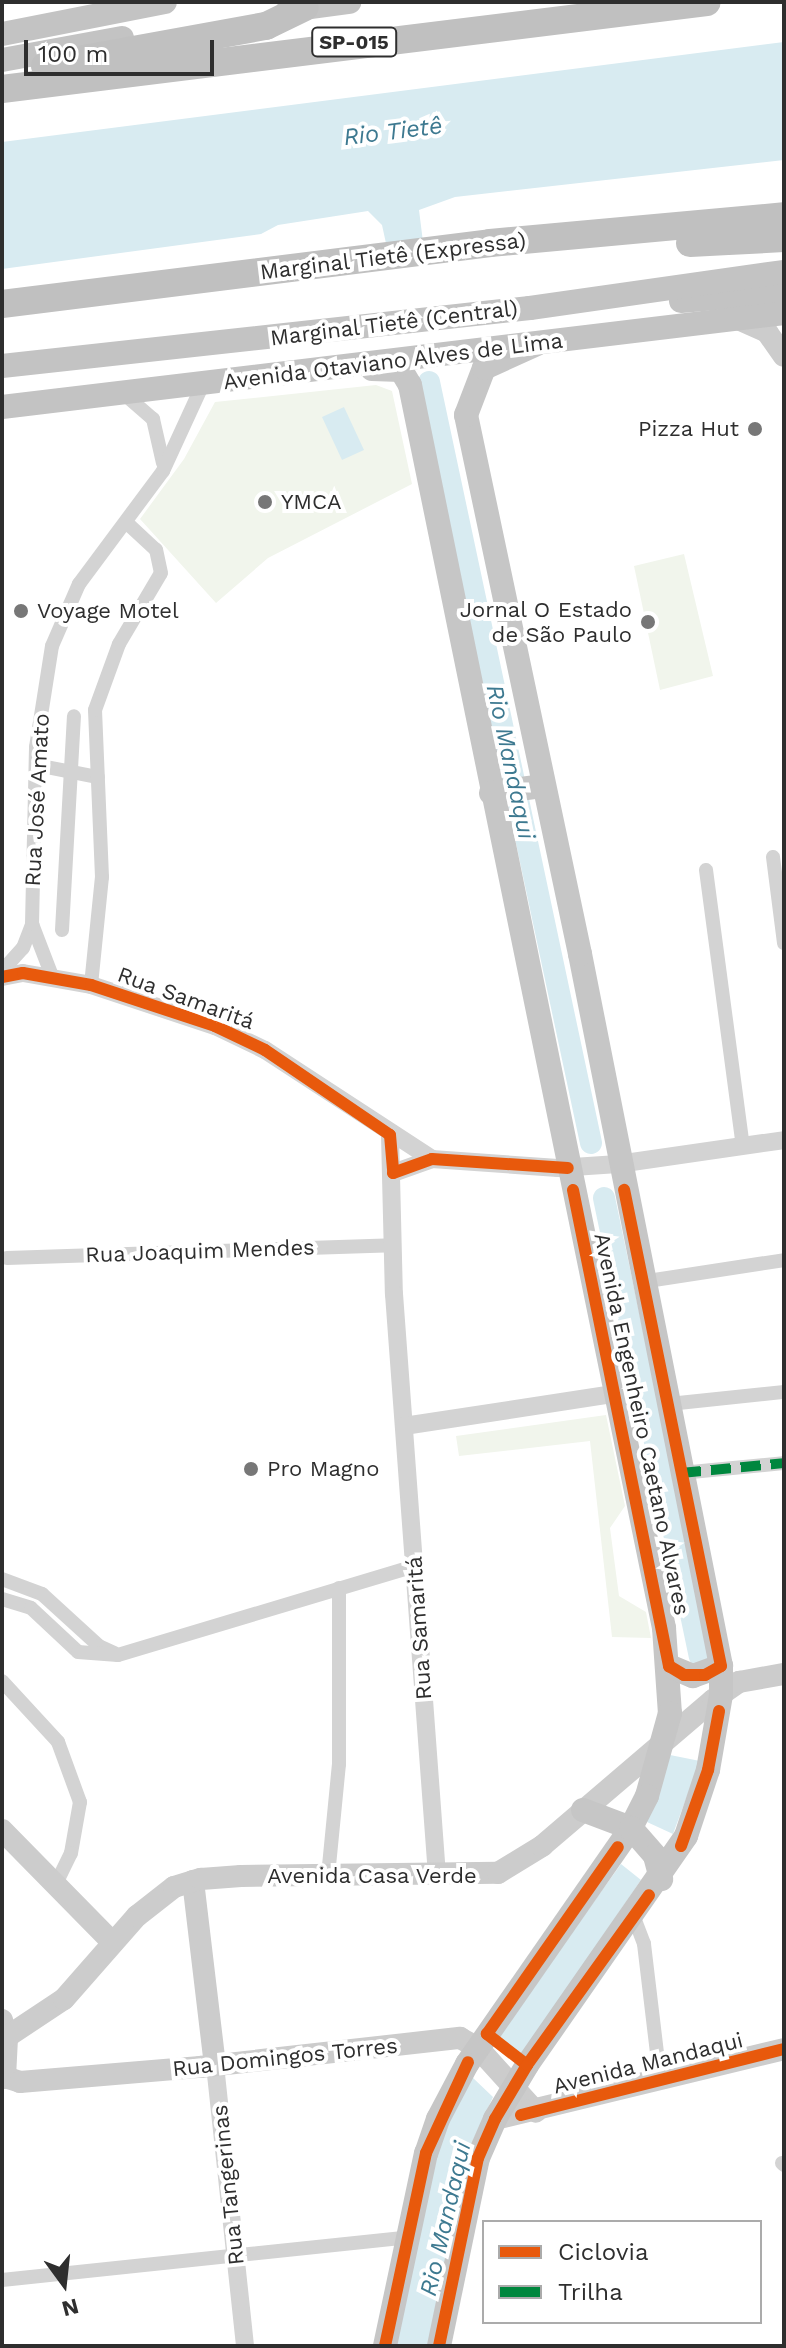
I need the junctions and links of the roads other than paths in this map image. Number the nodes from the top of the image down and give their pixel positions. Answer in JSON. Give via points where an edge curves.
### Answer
{"nodes":[{"id":1,"x":165,"y":2,"type":"edge"},
{"id":2,"x":349,"y":2,"type":"edge"},
{"id":3,"x":707,"y":2,"type":"edge"},
{"id":4,"x":305,"y":7,"type":"junction"},
{"id":5,"x":2,"y":34,"type":"edge"},
{"id":6,"x":2,"y":60,"type":"edge"},
{"id":7,"x":2,"y":75,"type":"edge"},
{"id":8,"x":2,"y":89,"type":"edge"},
{"id":9,"x":784,"y":216,"type":"edge"},
{"id":10,"x":784,"y":238,"type":"edge"},
{"id":11,"x":490,"y":243,"type":"junction"},
{"id":12,"x":784,"y":272,"type":"edge"},
{"id":13,"x":784,"y":292,"type":"edge"},
{"id":14,"x":7,"y":305,"type":"edge"},
{"id":15,"x":530,"y":308,"type":"junction"},
{"id":16,"x":784,"y":313,"type":"edge"},
{"id":17,"x":738,"y":319,"type":"junction"},
{"id":18,"x":537,"y":344,"type":"junction"},
{"id":19,"x":783,"y":348,"type":"edge"},
{"id":20,"x":2,"y":366,"type":"edge"},
{"id":21,"x":363,"y":366,"type":"junction"},
{"id":22,"x":203,"y":384,"type":"junction"},
{"id":23,"x":123,"y":393,"type":"junction"},
{"id":24,"x":2,"y":407,"type":"edge"},
{"id":25,"x":163,"y":471,"type":"junction"},
{"id":26,"x":126,"y":522,"type":"junction"},
{"id":27,"x":74,"y":716,"type":"dead end"},
{"id":28,"x":36,"y":765,"type":"junction"},
{"id":29,"x":68,"y":771,"type":"junction"},
{"id":30,"x":98,"y":777,"type":"junction"},
{"id":31,"x":542,"y":786,"type":"junction"},
{"id":32,"x":491,"y":793,"type":"junction"},
{"id":33,"x":773,"y":857,"type":"dead end"},
{"id":34,"x":706,"y":870,"type":"dead end"},
{"id":35,"x":32,"y":924,"type":"junction"},
{"id":36,"x":62,"y":930,"type":"dead end"},
{"id":37,"x":784,"y":943,"type":"edge"},
{"id":38,"x":2,"y":974,"type":"edge"},
{"id":39,"x":52,"y":976,"type":"junction"},
{"id":40,"x":91,"y":985,"type":"junction"},
{"id":41,"x":390,"y":1135,"type":"junction"},
{"id":42,"x":784,"y":1140,"type":"edge"},
{"id":43,"x":743,"y":1146,"type":"junction"},
{"id":44,"x":432,"y":1159,"type":"junction"},
{"id":45,"x":618,"y":1164,"type":"junction"},
{"id":46,"x":568,"y":1168,"type":"junction"},
{"id":47,"x":393,"y":1173,"type":"junction"},
{"id":48,"x":393,"y":1245,"type":"junction"},
{"id":49,"x":7,"y":1258,"type":"dead end"},
{"id":50,"x":784,"y":1260,"type":"edge"},
{"id":51,"x":641,"y":1282,"type":"junction"},
{"id":52,"x":784,"y":1392,"type":"edge"},
{"id":53,"x":614,"y":1394,"type":"junction"},
{"id":54,"x":669,"y":1404,"type":"junction"},
{"id":55,"x":404,"y":1426,"type":"junction"},
{"id":56,"x":784,"y":1463,"type":"edge"},
{"id":57,"x":681,"y":1473,"type":"junction"},
{"id":58,"x":414,"y":1566,"type":"junction"},
{"id":59,"x":2,"y":1579,"type":"edge"},
{"id":60,"x":339,"y":1588,"type":"junction"},
{"id":61,"x":2,"y":1599,"type":"edge"},
{"id":62,"x":118,"y":1655,"type":"junction"},
{"id":63,"x":669,"y":1666,"type":"junction"},
{"id":64,"x":721,"y":1666,"type":"junction"},
{"id":65,"x":784,"y":1674,"type":"edge"},
{"id":66,"x":2,"y":1681,"type":"edge"},
{"id":67,"x":721,"y":1695,"type":"junction"},
{"id":68,"x":665,"y":1738,"type":"junction"},
{"id":69,"x":583,"y":1810,"type":"junction"},
{"id":70,"x":631,"y":1828,"type":"junction"},
{"id":71,"x":2,"y":1830,"type":"edge"},
{"id":72,"x":328,"y":1876,"type":"junction"},
{"id":73,"x":437,"y":1876,"type":"junction"},
{"id":74,"x":661,"y":1879,"type":"junction"},
{"id":75,"x":193,"y":1881,"type":"junction"},
{"id":76,"x":55,"y":1886,"type":"junction"},
{"id":77,"x":633,"y":1915,"type":"junction"},
{"id":78,"x":113,"y":1943,"type":"junction"},
{"id":79,"x":4,"y":2033,"type":"edge"},
{"id":80,"x":478,"y":2048,"type":"junction"},
{"id":81,"x":784,"y":2049,"type":"edge"},
{"id":82,"x":215,"y":2065,"type":"junction"},
{"id":83,"x":3,"y":2078,"type":"edge"},
{"id":84,"x":660,"y":2079,"type":"junction"},
{"id":85,"x":513,"y":2086,"type":"junction"},
{"id":86,"x":536,"y":2112,"type":"junction"},
{"id":87,"x":495,"y":2119,"type":"junction"},
{"id":88,"x":408,"y":2237,"type":"junction"},
{"id":89,"x":235,"y":2255,"type":"junction"},
{"id":90,"x":2,"y":2280,"type":"edge"},
{"id":91,"x":245,"y":2346,"type":"edge"},
{"id":92,"x":385,"y":2346,"type":"edge"},
{"id":93,"x":439,"y":2346,"type":"edge"}],
"edges":[{"from":1,"to":5,"type":"highway"},
{"from":2,"to":4,"type":"highway"},
{"from":3,"to":8,"type":"highway","number":"SP-015"},
{"from":4,"to":6,"type":"highway"},
{"from":4,"to":7,"type":"highway","via":[[266,26]]},
{"from":9,"to":11,"type":"highway","name":"Marginal Tietê (Expressa)"},
{"from":10,"to":11,"type":"highway","via":[[516,251]]},
{"from":11,"to":14,"type":"highway","name":"Marginal Tietê (Expressa)"},
{"from":12,"to":15,"type":"highway","name":"Marginal Tietê (Central)"},
{"from":13,"to":15,"type":"highway"},
{"from":15,"to":20,"type":"highway","name":"Marginal Tietê (Central)"},
{"from":16,"to":17,"type":"highway","name":"Avenida Otaviano Alves de Lima"},
{"from":17,"to":18,"type":"highway","name":"Avenida Otaviano Alves de Lima"},
{"from":17,"to":19,"type":"main road","via":[[767,332]]},
{"from":18,"to":21,"type":"highway","name":"Avenida Otaviano Alves de Lima"},
{"from":18,"to":31,"type":"main road","name":"Avenida Engenheiro Caetano Alvares","via":[[484,368],[466,415]]},
{"from":21,"to":22,"type":"highway","name":"Avenida Otaviano Alves de Lima"},
{"from":21,"to":32,"type":"main road","name":"Avenida Engenheiro Caetano Alvares","via":[[401,370],[410,385]]},
{"from":22,"to":23,"type":"highway","name":"Avenida Otaviano Alves de Lima"},
{"from":22,"to":25,"type":"street","name":"Rua José Amato"},
{"from":23,"to":24,"type":"highway","name":"Avenida Otaviano Alves de Lima"},
{"from":23,"to":25,"type":"street","via":[[153,419],[163,445]]},
{"from":25,"to":26,"type":"street","name":"Rua José Amato"},
{"from":26,"to":28,"type":"street","name":"Rua José Amato","via":[[79,584],[52,646]]},
{"from":26,"to":30,"type":"street","via":[[156,550],[161,573],[103,678],[95,710]]},
{"from":27,"to":29,"type":"street"},
{"from":28,"to":29,"type":"street"},
{"from":28,"to":35,"type":"street","name":"Rua José Amato"},
{"from":29,"to":30,"type":"street"},
{"from":29,"to":36,"type":"street"},
{"from":30,"to":40,"type":"street","via":[[102,877]]},
{"from":31,"to":32,"type":"main road"},
{"from":31,"to":45,"type":"main road","name":"Avenida Engenheiro Caetano Alvares"},
{"from":32,"to":46,"type":"main road","name":"Avenida Engenheiro Caetano Alvares"},
{"from":33,"to":37,"type":"street"},
{"from":34,"to":43,"type":"street"},
{"from":35,"to":38,"type":"street","name":"Rua José Amato","via":[[23,948]]},
{"from":35,"to":39,"type":"street","name":"Rua José Amato"},
{"from":38,"to":39,"type":"street","name":"Rua Samaritá"},
{"from":39,"to":40,"type":"street","name":"Rua Samaritá"},
{"from":40,"to":41,"type":"street","name":"Rua Samaritá","via":[[215,1026],[265,1050]]},
{"from":41,"to":44,"type":"street"},
{"from":41,"to":47,"type":"street","name":"Rua Samaritá"},
{"from":42,"to":43,"type":"street"},
{"from":43,"to":45,"type":"street"},
{"from":44,"to":46,"type":"street"},
{"from":44,"to":47,"type":"street"},
{"from":45,"to":46,"type":"street"},
{"from":45,"to":51,"type":"main road","name":"Avenida Engenheiro Caetano Alvares"},
{"from":46,"to":53,"type":"main road","name":"Avenida Engenheiro Caetano Alvares"},
{"from":47,"to":48,"type":"street","name":"Rua Samaritá"},
{"from":48,"to":49,"type":"street","name":"Rua Joaquim Mendes"},
{"from":48,"to":55,"type":"street","name":"Rua Samaritá"},
{"from":50,"to":51,"type":"street"},
{"from":51,"to":54,"type":"main road","name":"Avenida Engenheiro Caetano Alvares"},
{"from":52,"to":54,"type":"street"},
{"from":53,"to":55,"type":"street"},
{"from":53,"to":63,"type":"main road","name":"Avenida Engenheiro Caetano Alvares"},
{"from":54,"to":57,"type":"main road","name":"Avenida Engenheiro Caetano Alvares"},
{"from":55,"to":58,"type":"street","name":"Rua Samaritá"},
{"from":56,"to":57,"type":"street"},
{"from":57,"to":64,"type":"main road","name":"Avenida Engenheiro Caetano Alvares"},
{"from":58,"to":60,"type":"street"},
{"from":58,"to":73,"type":"street","name":"Rua Samaritá"},
{"from":59,"to":62,"type":"street","via":[[42,1594],[99,1646]]},
{"from":60,"to":62,"type":"street"},
{"from":60,"to":72,"type":"street","via":[[339,1764]]},
{"from":61,"to":62,"type":"street","via":[[31,1608],[78,1652]]},
{"from":63,"to":64,"type":"main road","via":[[693,1676]]},
{"from":63,"to":68,"type":"main road","name":"Avenida Engenheiro Caetano Alvares"},
{"from":64,"to":67,"type":"main road","name":"Avenida Engenheiro Caetano Alvares"},
{"from":65,"to":67,"type":"main road","name":"Avenida Casa Verde","via":[[748,1679]]},
{"from":66,"to":76,"type":"street","via":[[58,1742],[80,1802],[71,1853]]},
{"from":67,"to":68,"type":"main road","name":"Avenida Casa Verde"},
{"from":67,"to":74,"type":"main road","name":"Avenida Engenheiro Caetano Alvares","via":[[700,1797],[686,1836]]},
{"from":68,"to":69,"type":"main road","name":"Avenida Casa Verde"},
{"from":68,"to":70,"type":"main road","name":"Avenida Engenheiro Caetano Alvares"},
{"from":69,"to":70,"type":"main road"},
{"from":69,"to":73,"type":"main road","name":"Avenida Casa Verde","via":[[542,1846],[498,1873]]},
{"from":70,"to":74,"type":"main road","via":[[655,1856]]},
{"from":70,"to":80,"type":"main road","name":"Avenida Engenheiro Caetano Alvares"},
{"from":71,"to":76,"type":"main road"},
{"from":72,"to":73,"type":"main road","name":"Avenida Casa Verde"},
{"from":72,"to":75,"type":"main road","name":"Avenida Casa Verde"},
{"from":74,"to":77,"type":"main road","name":"Avenida Engenheiro Caetano Alvares"},
{"from":75,"to":78,"type":"main road","name":"Avenida Casa Verde","via":[[158,1897]]},
{"from":75,"to":82,"type":"main road","name":"Rua Tangerinas"},
{"from":76,"to":78,"type":"main road"},
{"from":77,"to":84,"type":"street","via":[[644,1944]]},
{"from":77,"to":85,"type":"main road","name":"Avenida Engenheiro Caetano Alvares"},
{"from":78,"to":79,"type":"main road","name":"Avenida Casa Verde","via":[[64,1999]]},
{"from":79,"to":83,"type":"main road"},
{"from":80,"to":82,"type":"main road","name":"Rua Domingos Torres","via":[[460,2038]]},
{"from":80,"to":85,"type":"main road"},
{"from":80,"to":88,"type":"main road","name":"Avenida Engenheiro Caetano Alvares","via":[[438,2119]]},
{"from":81,"to":84,"type":"main road","name":"Avenida Mandaqui"},
{"from":82,"to":83,"type":"main road","name":"Rua Domingos Torres","via":[[20,2082]]},
{"from":82,"to":89,"type":"street","name":"Rua Tangerinas"},
{"from":84,"to":86,"type":"main road","name":"Avenida Mandaqui"},
{"from":85,"to":86,"type":"main road"},
{"from":85,"to":87,"type":"main road","name":"Avenida Engenheiro Caetano Alvares"},
{"from":86,"to":87,"type":"main road","name":"Avenida Mandaqui"},
{"from":87,"to":93,"type":"main road","name":"Avenida Engenheiro Caetano Alvares","via":[[478,2158]]},
{"from":88,"to":89,"type":"street"},
{"from":88,"to":92,"type":"main road","name":"Avenida Engenheiro Caetano Alvares"},
{"from":89,"to":90,"type":"street"},
{"from":89,"to":91,"type":"street","name":"Rua Tangerinas"}]}
